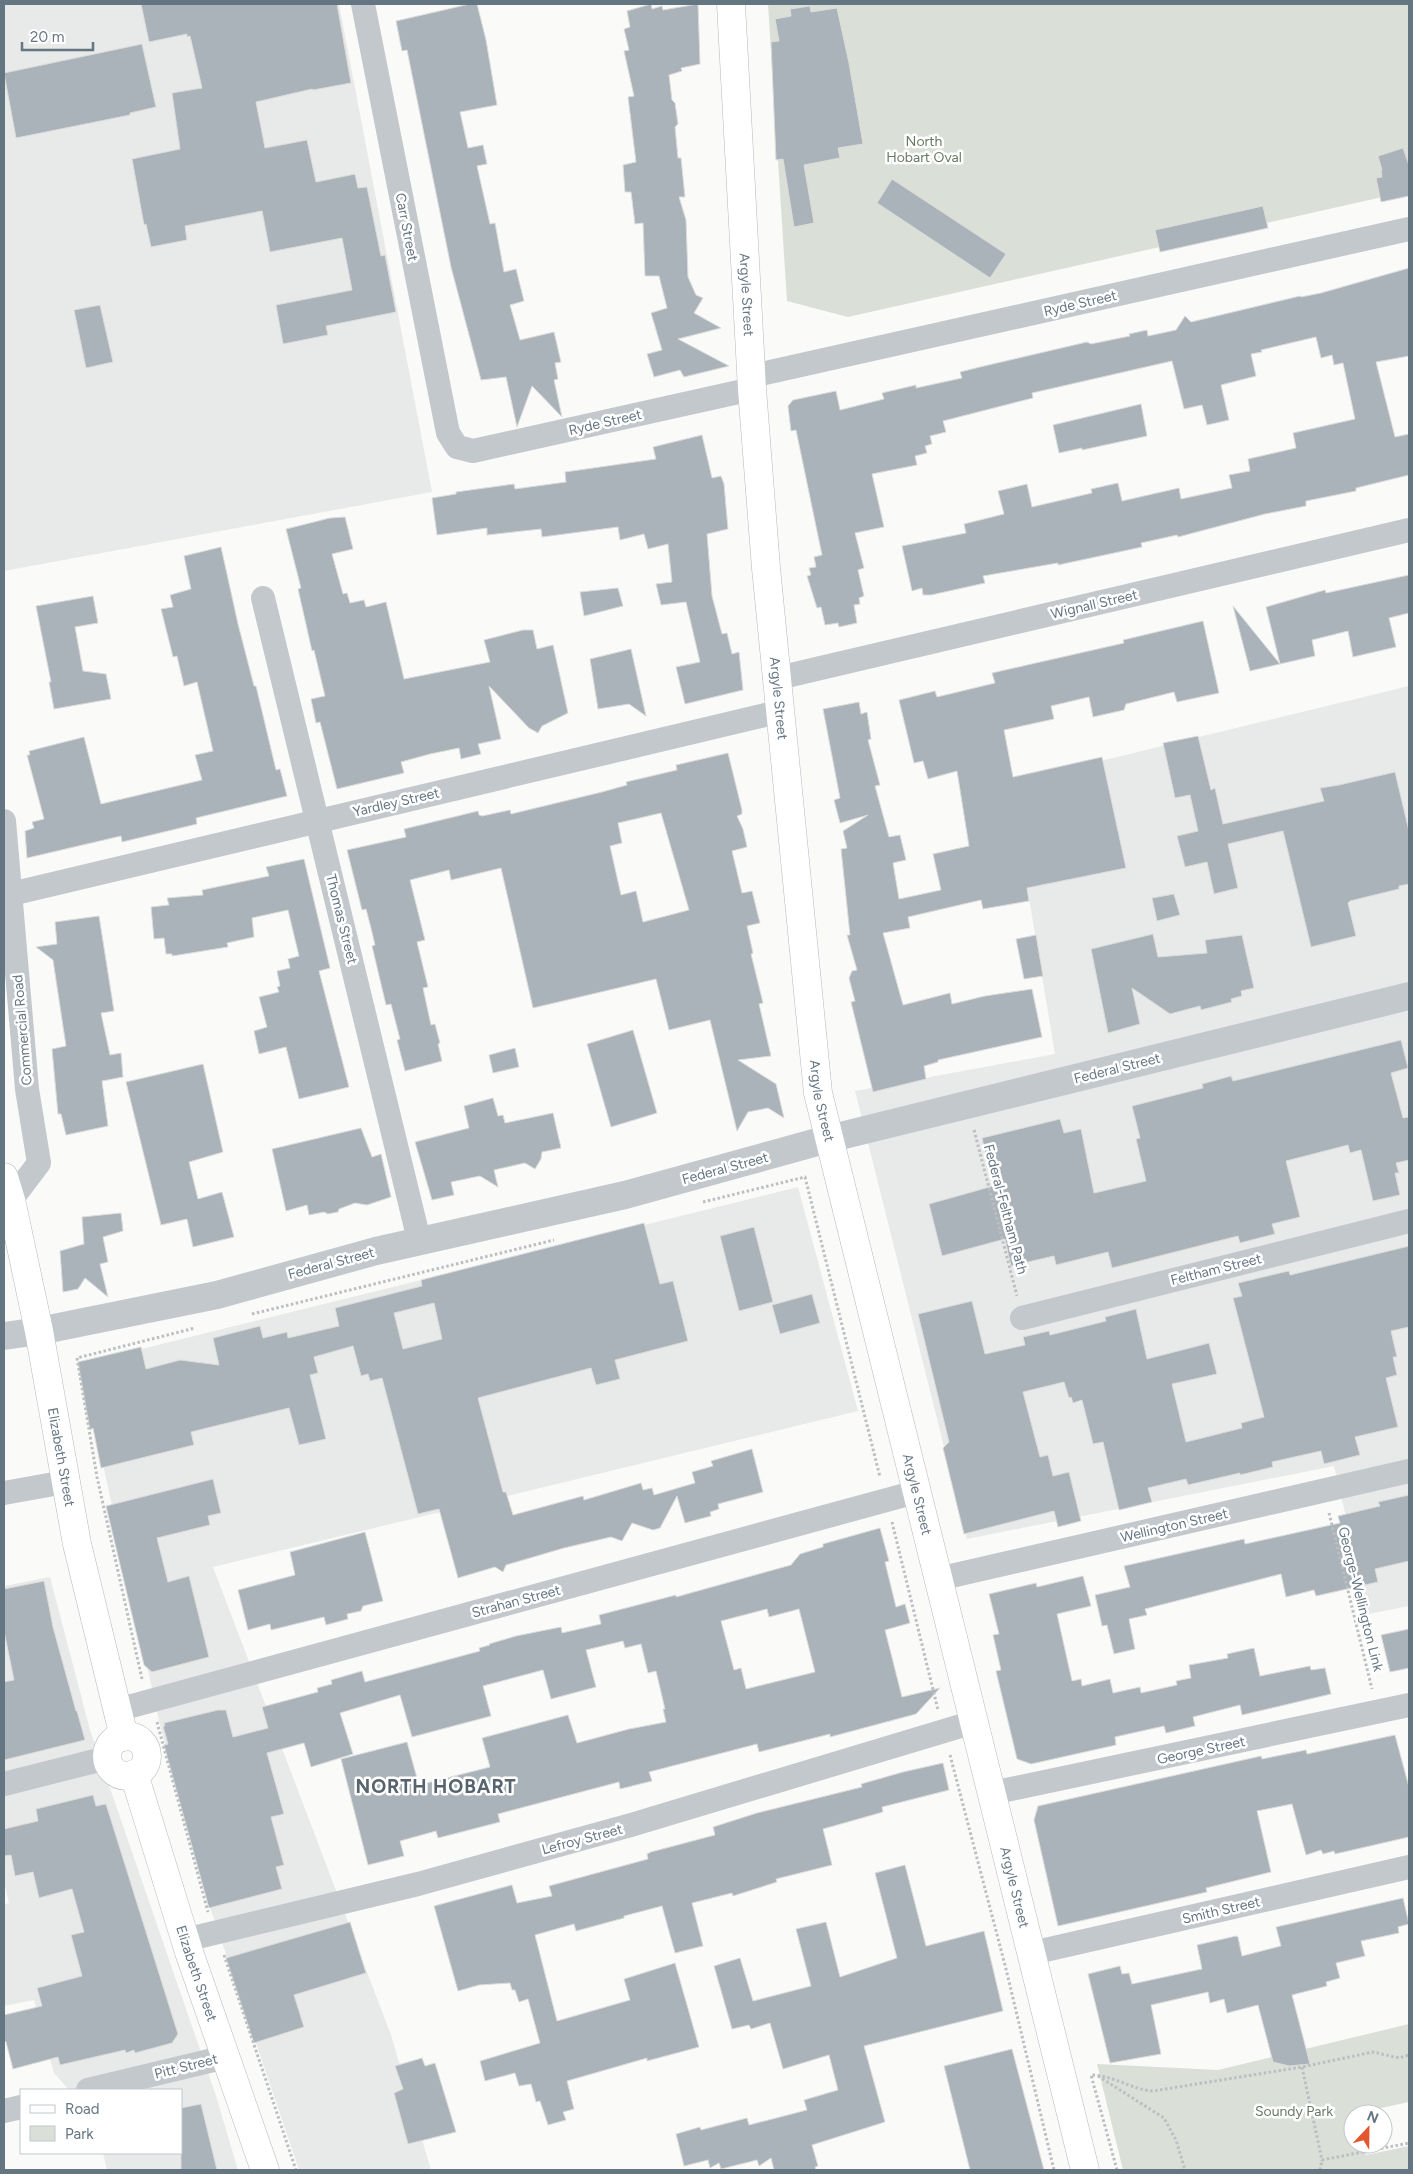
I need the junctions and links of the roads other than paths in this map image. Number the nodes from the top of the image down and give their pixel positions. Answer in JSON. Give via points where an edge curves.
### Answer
{"nodes":[{"id":1,"x":363,"y":4,"type":"edge"},
{"id":2,"x":731,"y":4,"type":"edge"},
{"id":3,"x":1409,"y":229,"type":"edge"},
{"id":4,"x":752,"y":383,"type":"junction"},
{"id":5,"x":457,"y":447,"type":"joint"},
{"id":6,"x":1409,"y":530,"type":"edge"},
{"id":7,"x":263,"y":598,"type":"dead end"},
{"id":8,"x":778,"y":678,"type":"junction"},
{"id":9,"x":782,"y":711,"type":"junction"},
{"id":10,"x":318,"y":820,"type":"junction"},
{"id":11,"x":4,"y":821,"type":"edge"},
{"id":12,"x":11,"y":894,"type":"junction"},
{"id":13,"x":1409,"y":996,"type":"edge"},
{"id":14,"x":828,"y":1139,"type":"junction"},
{"id":15,"x":8,"y":1188,"type":"edge"},
{"id":16,"x":1409,"y":1221,"type":"edge"},
{"id":17,"x":419,"y":1240,"type":"junction"},
{"id":18,"x":1022,"y":1318,"type":"road end"},
{"id":19,"x":39,"y":1331,"type":"junction"},
{"id":20,"x":4,"y":1336,"type":"edge"},
{"id":21,"x":1409,"y":1471,"type":"edge"},
{"id":22,"x":65,"y":1482,"type":"junction"},
{"id":23,"x":916,"y":1492,"type":"junction"},
{"id":24,"x":4,"y":1493,"type":"edge"},
{"id":25,"x":938,"y":1579,"type":"junction"},
{"id":26,"x":1409,"y":1705,"type":"edge"},
{"id":27,"x":117,"y":1710,"type":"junction"},
{"id":28,"x":974,"y":1722,"type":"junction"},
{"id":29,"x":124,"y":1737,"type":"junction"},
{"id":30,"x":107,"y":1758,"type":"junction"},
{"id":31,"x":134,"y":1774,"type":"junction"},
{"id":32,"x":4,"y":1784,"type":"edge"},
{"id":33,"x":992,"y":1794,"type":"junction"},
{"id":34,"x":1409,"y":1867,"type":"edge"},
{"id":35,"x":186,"y":1940,"type":"junction"},
{"id":36,"x":1032,"y":1953,"type":"junction"},
{"id":37,"x":226,"y":2057,"type":"junction"},
{"id":38,"x":92,"y":2089,"type":"edge"},
{"id":39,"x":20,"y":2107,"type":"edge"},
{"id":40,"x":4,"y":2111,"type":"edge"},
{"id":41,"x":1076,"y":2138,"type":"junction"},
{"id":42,"x":265,"y":2170,"type":"edge"},
{"id":43,"x":1085,"y":2170,"type":"edge"},
{"id":44,"x":1101,"y":2170,"type":"edge"}],
"edges":[{"from":1,"to":5,"type":"street","name":"Carr Street","via":[[448,434]]},
{"from":2,"to":4,"type":"main road","name":"Argyle Street"},
{"from":3,"to":4,"type":"street","name":"Ryde Street"},
{"from":4,"to":5,"type":"street","name":"Ryde Street","via":[[473,451]]},
{"from":4,"to":8,"type":"main road","name":"Argyle Street"},
{"from":6,"to":8,"type":"street","name":"Wignall Street"},
{"from":7,"to":10,"type":"street","name":"Thomas Street"},
{"from":8,"to":9,"type":"main road","name":"Argyle Street"},
{"from":9,"to":10,"type":"street","name":"Yardley Street"},
{"from":9,"to":14,"type":"main road","name":"Argyle Street","via":[[810,1033]]},
{"from":10,"to":12,"type":"street","name":"Yardley Street"},
{"from":10,"to":17,"type":"street","name":"Thomas Street"},
{"from":11,"to":12,"type":"street","name":"Commercial Road"},
{"from":12,"to":15,"type":"street","name":"Commercial Road","via":[[27,1089],[39,1163]]},
{"from":13,"to":14,"type":"street","name":"Federal Street"},
{"from":14,"to":17,"type":"street","name":"Federal Street","via":[[625,1195]]},
{"from":14,"to":23,"type":"main road","name":"Argyle Street"},
{"from":15,"to":19,"type":"main road","name":"Elizabeth Street"},
{"from":16,"to":18,"type":"street","name":"Feltham Street"},
{"from":17,"to":19,"type":"street","name":"Federal Street","via":[[216,1295]]},
{"from":19,"to":20,"type":"street","name":"Federal Street"},
{"from":19,"to":22,"type":"main road","name":"Elizabeth Street"},
{"from":21,"to":25,"type":"street","name":"Wellington Street"},
{"from":22,"to":24,"type":"street"},
{"from":22,"to":27,"type":"main road","name":"Elizabeth Street"},
{"from":23,"to":25,"type":"main road","name":"Argyle Street"},
{"from":23,"to":27,"type":"street","name":"Strahan Street"},
{"from":25,"to":28,"type":"main road","name":"Argyle Street"},
{"from":26,"to":33,"type":"street","name":"George Street"},
{"from":27,"to":29,"type":"main road","name":"Elizabeth Street"},
{"from":28,"to":33,"type":"main road","name":"Argyle Street"},
{"from":28,"to":35,"type":"street","name":"Lefroy Street","via":[[631,1826],[418,1884]]},
{"from":29,"to":30,"type":"main road","via":[[113,1742]]},
{"from":29,"to":31,"type":"main road","via":[[141,1743],[146,1754],[144,1766]]},
{"from":30,"to":31,"type":"main road","via":[[112,1769],[122,1776]]},
{"from":30,"to":32,"type":"street"},
{"from":31,"to":35,"type":"main road","name":"Elizabeth Street"},
{"from":33,"to":36,"type":"main road","name":"Argyle Street"},
{"from":34,"to":36,"type":"street","name":"Smith Street"},
{"from":35,"to":37,"type":"main road","name":"Elizabeth Street"},
{"from":36,"to":41,"type":"main road","name":"Argyle Street"},
{"from":37,"to":38,"type":"street","name":"Pitt Street"},
{"from":37,"to":42,"type":"main road","name":"Elizabeth Street"},
{"from":39,"to":40,"type":"street"},
{"from":41,"to":43,"type":"main road","name":"Argyle Street"},
{"from":41,"to":44,"type":"main road"}]}
